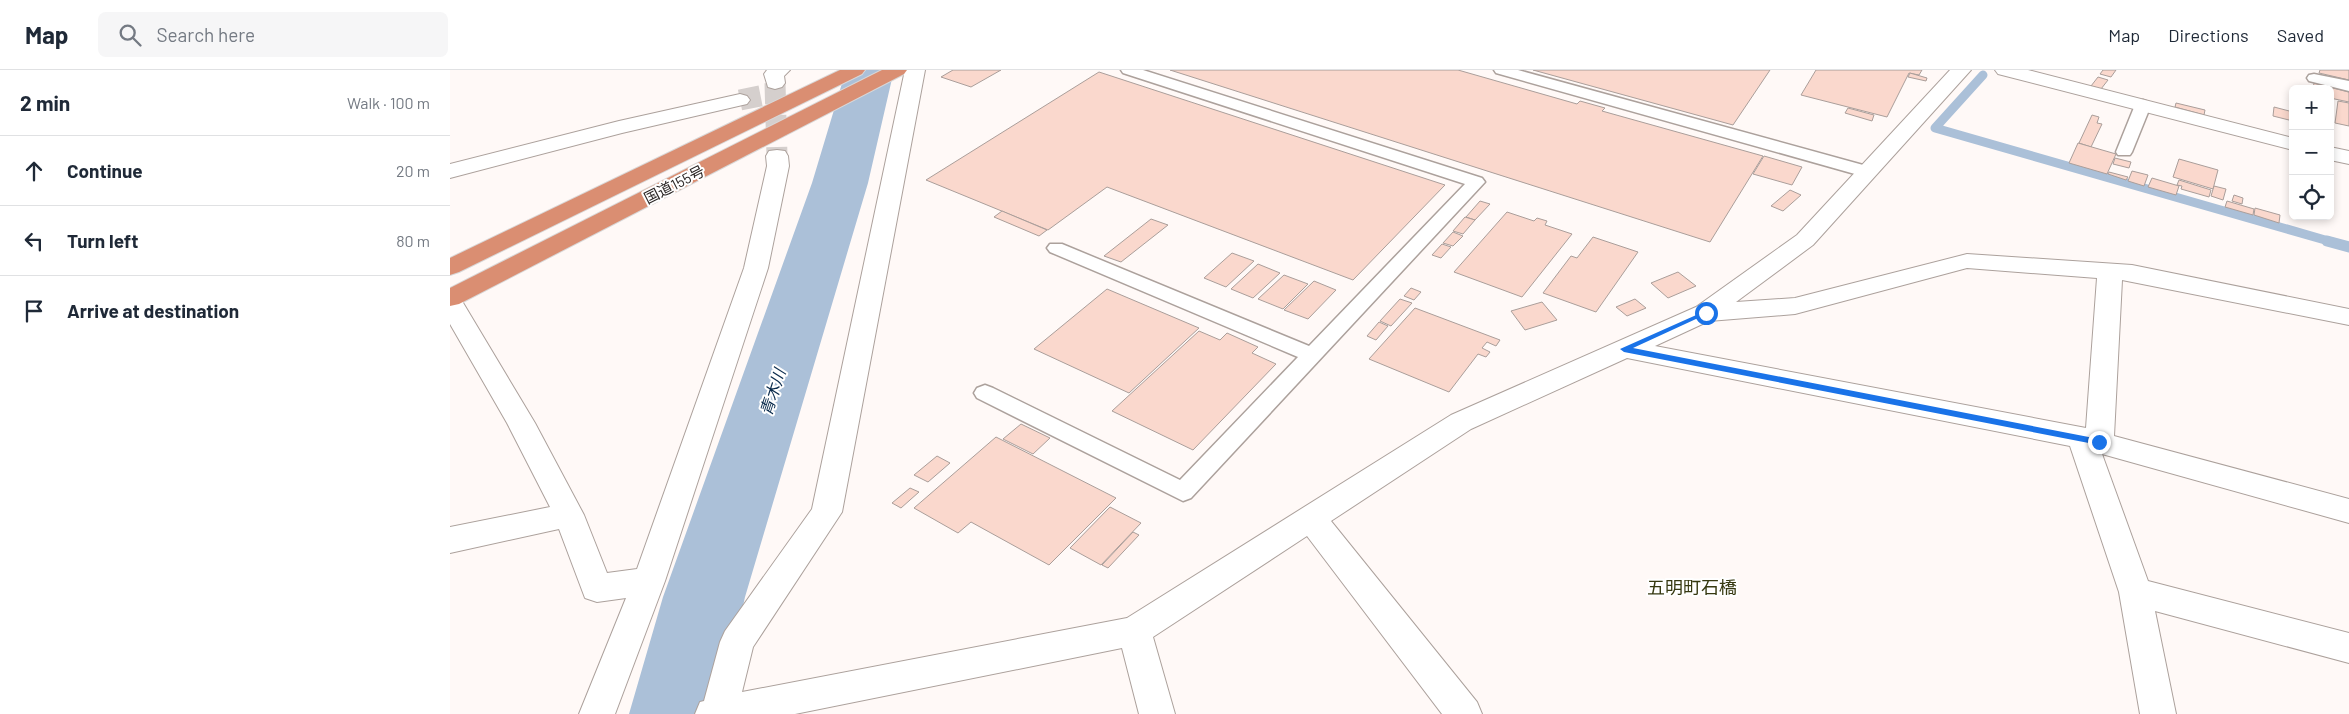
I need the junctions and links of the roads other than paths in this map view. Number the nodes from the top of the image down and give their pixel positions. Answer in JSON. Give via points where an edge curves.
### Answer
{"nodes":[{"id":1,"x":855,"y":70,"type":"edge"},
{"id":2,"x":897,"y":70,"type":"edge"},
{"id":3,"x":915,"y":70,"type":"edge"},
{"id":4,"x":1128,"y":70,"type":"edge"},
{"id":5,"x":1501,"y":70,"type":"edge"},
{"id":6,"x":1961,"y":70,"type":"edge"},
{"id":7,"x":2005,"y":70,"type":"edge"},
{"id":8,"x":2314,"y":78,"type":"dead end"},
{"id":9,"x":2349,"y":86,"type":"edge"},
{"id":10,"x":740,"y":100,"type":"tunnel mouth"},
{"id":11,"x":2143,"y":105,"type":"junction"},
{"id":12,"x":2289,"y":143,"type":"edge"},
{"id":13,"x":2124,"y":152,"type":"dead end"},
{"id":14,"x":2334,"y":154,"type":"edge"},
{"id":15,"x":777,"y":156,"type":"tunnel mouth"},
{"id":16,"x":2349,"y":158,"type":"edge"},
{"id":17,"x":450,"y":172,"type":"edge"},
{"id":18,"x":1868,"y":172,"type":"junction"},
{"id":19,"x":1056,"y":248,"type":"dead end"},
{"id":20,"x":450,"y":267,"type":"edge"},
{"id":21,"x":2110,"y":272,"type":"junction"},
{"id":22,"x":450,"y":298,"type":"edge"},
{"id":23,"x":450,"y":302,"type":"edge"},
{"id":24,"x":1706,"y":313,"type":"junction"},
{"id":25,"x":2349,"y":316,"type":"edge"},
{"id":26,"x":1624,"y":349,"type":"junction"},
{"id":27,"x":1313,"y":355,"type":"junction"},
{"id":28,"x":984,"y":393,"type":"dead end"},
{"id":29,"x":2091,"y":440,"type":"junction"},
{"id":30,"x":2349,"y":511,"type":"edge"},
{"id":31,"x":569,"y":515,"type":"junction"},
{"id":32,"x":1311,"y":518,"type":"junction"},
{"id":33,"x":450,"y":540,"type":"edge"},
{"id":34,"x":648,"y":581,"type":"junction"},
{"id":35,"x":2135,"y":592,"type":"junction"},
{"id":36,"x":1134,"y":631,"type":"junction"},
{"id":37,"x":2349,"y":648,"type":"edge"},
{"id":38,"x":716,"y":713,"type":"edge"},
{"id":39,"x":597,"y":714,"type":"edge"},
{"id":40,"x":1158,"y":714,"type":"edge"},
{"id":41,"x":1464,"y":714,"type":"edge"},
{"id":42,"x":2158,"y":714,"type":"edge"}],
"edges":[{"from":1,"to":20,"type":"highway","name":"国道155号"},
{"from":2,"to":22,"type":"highway","name":"国道155号"},
{"from":3,"to":38,"type":"street","via":[[827,512],[736,642]]},
{"from":4,"to":27,"type":"lane","via":[[1476,182]]},
{"from":5,"to":18,"type":"lane"},
{"from":6,"to":18,"type":"street"},
{"from":7,"to":11,"type":"street"},
{"from":8,"to":9,"type":"lane"},
{"from":10,"to":17,"type":"street","via":[[619,127]]},
{"from":11,"to":12,"type":"street"},
{"from":11,"to":13,"type":"lane"},
{"from":14,"to":16,"type":"street"},
{"from":15,"to":34,"type":"street","via":[[778,166],[756,268]]},
{"from":18,"to":24,"type":"street","via":[[1806,240]]},
{"from":19,"to":27,"type":"lane"},
{"from":21,"to":24,"type":"street","via":[[1967,261],[1795,306]]},
{"from":21,"to":25,"type":"street","via":[[2132,273]]},
{"from":21,"to":29,"type":"street"},
{"from":23,"to":31,"type":"street","via":[[521,423]]},
{"from":24,"to":26,"type":"street"},
{"from":26,"to":29,"type":"street"},
{"from":26,"to":32,"type":"street","via":[[1461,422]]},
{"from":27,"to":28,"type":"lane","via":[[1183,492]]},
{"from":29,"to":30,"type":"street"},
{"from":29,"to":35,"type":"street"},
{"from":31,"to":33,"type":"street"},
{"from":31,"to":34,"type":"street","via":[[597,588]]},
{"from":32,"to":36,"type":"street"},
{"from":32,"to":41,"type":"street"},
{"from":34,"to":39,"type":"street"},
{"from":35,"to":37,"type":"street"},
{"from":35,"to":42,"type":"street"},
{"from":36,"to":38,"type":"street"},
{"from":36,"to":40,"type":"street"}]}
